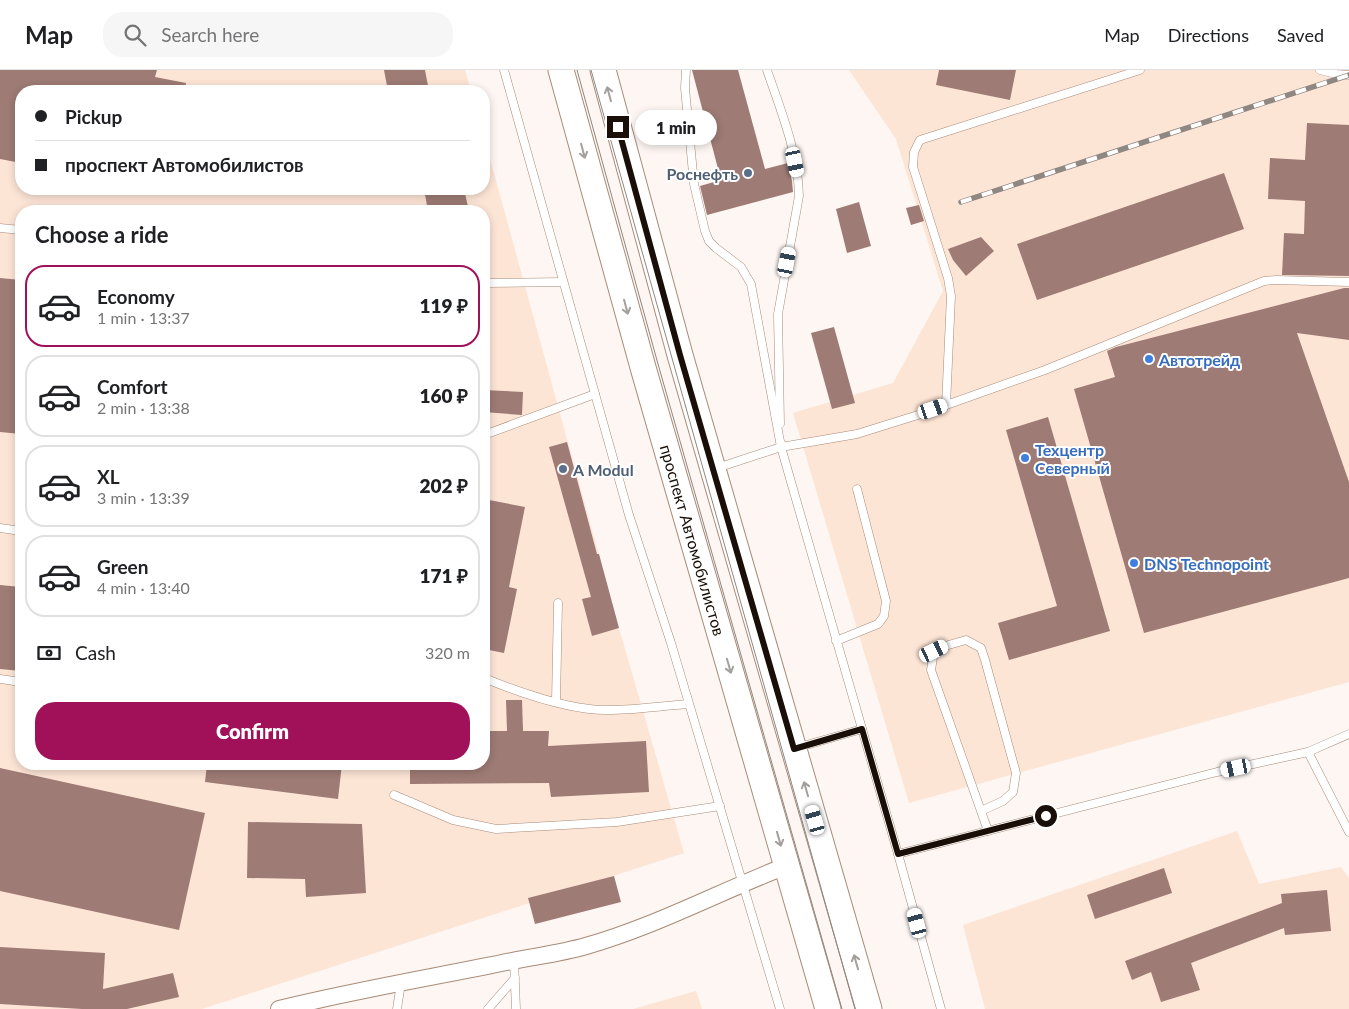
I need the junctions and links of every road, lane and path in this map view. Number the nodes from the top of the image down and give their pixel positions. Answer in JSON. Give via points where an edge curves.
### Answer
{"nodes":[{"id":1,"x":504,"y":70,"type":"edge"},
{"id":2,"x":561,"y":70,"type":"edge"},
{"id":3,"x":602,"y":70,"type":"edge"},
{"id":4,"x":686,"y":70,"type":"edge"},
{"id":5,"x":767,"y":70,"type":"edge"},
{"id":6,"x":1140,"y":70,"type":"edge"},
{"id":7,"x":1320,"y":70,"type":"edge"},
{"id":8,"x":1349,"y":75,"type":"edge"},
{"id":9,"x":0,"y":228,"type":"edge"},
{"id":10,"x":15,"y":229,"type":"edge"},
{"id":11,"x":564,"y":282,"type":"junction"},
{"id":12,"x":1349,"y":282,"type":"edge"},
{"id":13,"x":490,"y":283,"type":"edge"},
{"id":14,"x":595,"y":394,"type":"junction"},
{"id":15,"x":946,"y":405,"type":"junction"},
{"id":16,"x":490,"y":432,"type":"edge"},
{"id":17,"x":781,"y":447,"type":"junction"},
{"id":18,"x":714,"y":469,"type":"junction"},
{"id":19,"x":857,"y":489,"type":"dead end"},
{"id":20,"x":0,"y":528,"type":"edge"},
{"id":21,"x":15,"y":530,"type":"edge"},
{"id":22,"x":558,"y":603,"type":"dead end"},
{"id":23,"x":836,"y":641,"type":"junction"},
{"id":24,"x":0,"y":679,"type":"edge"},
{"id":25,"x":490,"y":680,"type":"edge"},
{"id":26,"x":15,"y":681,"type":"edge"},
{"id":27,"x":556,"y":701,"type":"junction"},
{"id":28,"x":688,"y":704,"type":"junction"},
{"id":29,"x":862,"y":729,"type":"junction"},
{"id":30,"x":1349,"y":734,"type":"edge"},
{"id":31,"x":794,"y":749,"type":"junction"},
{"id":32,"x":1308,"y":752,"type":"junction"},
{"id":33,"x":394,"y":795,"type":"dead end"},
{"id":34,"x":720,"y":806,"type":"junction"},
{"id":35,"x":981,"y":811,"type":"junction"},
{"id":36,"x":988,"y":831,"type":"junction"},
{"id":37,"x":1349,"y":832,"type":"edge"},
{"id":38,"x":898,"y":854,"type":"junction"},
{"id":39,"x":786,"y":866,"type":"junction"},
{"id":40,"x":744,"y":882,"type":"junction"},
{"id":41,"x":514,"y":961,"type":"junction"},
{"id":42,"x":516,"y":978,"type":"junction"},
{"id":43,"x":400,"y":983,"type":"junction"},
{"id":44,"x":279,"y":1009,"type":"edge"},
{"id":45,"x":398,"y":1009,"type":"edge"},
{"id":46,"x":488,"y":1009,"type":"edge"},
{"id":47,"x":516,"y":1009,"type":"edge"},
{"id":48,"x":780,"y":1009,"type":"edge"},
{"id":49,"x":828,"y":1009,"type":"edge"},
{"id":50,"x":869,"y":1009,"type":"edge"},
{"id":51,"x":941,"y":1009,"type":"edge"}],
"edges":[{"from":1,"to":11,"type":"lane"},
{"from":2,"to":39,"type":"main road","name":"проспект Автомобилистов","one_way":true},
{"from":18,"to":3,"type":"main road","one_way":true},
{"from":4,"to":17,"type":"lane","via":[[694,184],[705,232],[716,248],[742,267],[751,284]]},
{"from":5,"to":17,"type":"lane","via":[[792,146],[799,187],[778,314]]},
{"from":6,"to":15,"type":"lane","via":[[920,140],[914,152],[914,167],[948,278],[950,296]]},
{"from":7,"to":8,"type":"lane"},
{"from":9,"to":10,"type":"lane"},
{"from":11,"to":13,"type":"lane"},
{"from":11,"to":14,"type":"lane"},
{"from":12,"to":15,"type":"lane","via":[[1264,281],[1045,370]]},
{"from":14,"to":16,"type":"lane"},
{"from":14,"to":28,"type":"lane"},
{"from":15,"to":17,"type":"lane","via":[[857,434]]},
{"from":17,"to":18,"type":"lane"},
{"from":17,"to":23,"type":"lane"},
{"from":18,"to":31,"type":"main road"},
{"from":19,"to":23,"type":"lane","via":[[886,601],[884,616],[878,624]]},
{"from":20,"to":21,"type":"lane"},
{"from":22,"to":27,"type":"lane"},
{"from":23,"to":29,"type":"lane"},
{"from":24,"to":26,"type":"lane"},
{"from":25,"to":27,"type":"lane"},
{"from":27,"to":28,"type":"lane","via":[[606,710]]},
{"from":28,"to":34,"type":"lane"},
{"from":29,"to":31,"type":"lane"},
{"from":29,"to":38,"type":"lane"},
{"from":30,"to":32,"type":"lane"},
{"from":50,"to":31,"type":"main road","one_way":true},
{"from":32,"to":36,"type":"lane"},
{"from":32,"to":37,"type":"lane"},
{"from":33,"to":34,"type":"lane","via":[[454,820],[496,829],[617,822]]},
{"from":34,"to":40,"type":"lane"},
{"from":35,"to":35,"type":"lane","via":[[931,670],[934,651],[966,640],[981,648],[1016,773],[1013,792],[1003,801]]},
{"from":35,"to":36,"type":"lane"},
{"from":36,"to":38,"type":"lane"},
{"from":38,"to":51,"type":"lane"},
{"from":39,"to":40,"type":"street"},
{"from":39,"to":49,"type":"main road","name":"проспект Автомобилистов"},
{"from":40,"to":41,"type":"street","via":[[667,918],[586,946]]},
{"from":40,"to":48,"type":"lane"},
{"from":41,"to":42,"type":"lane"},
{"from":41,"to":43,"type":"street"},
{"from":42,"to":46,"type":"lane"},
{"from":42,"to":47,"type":"lane"},
{"from":43,"to":44,"type":"street"},
{"from":43,"to":45,"type":"lane"}]}
